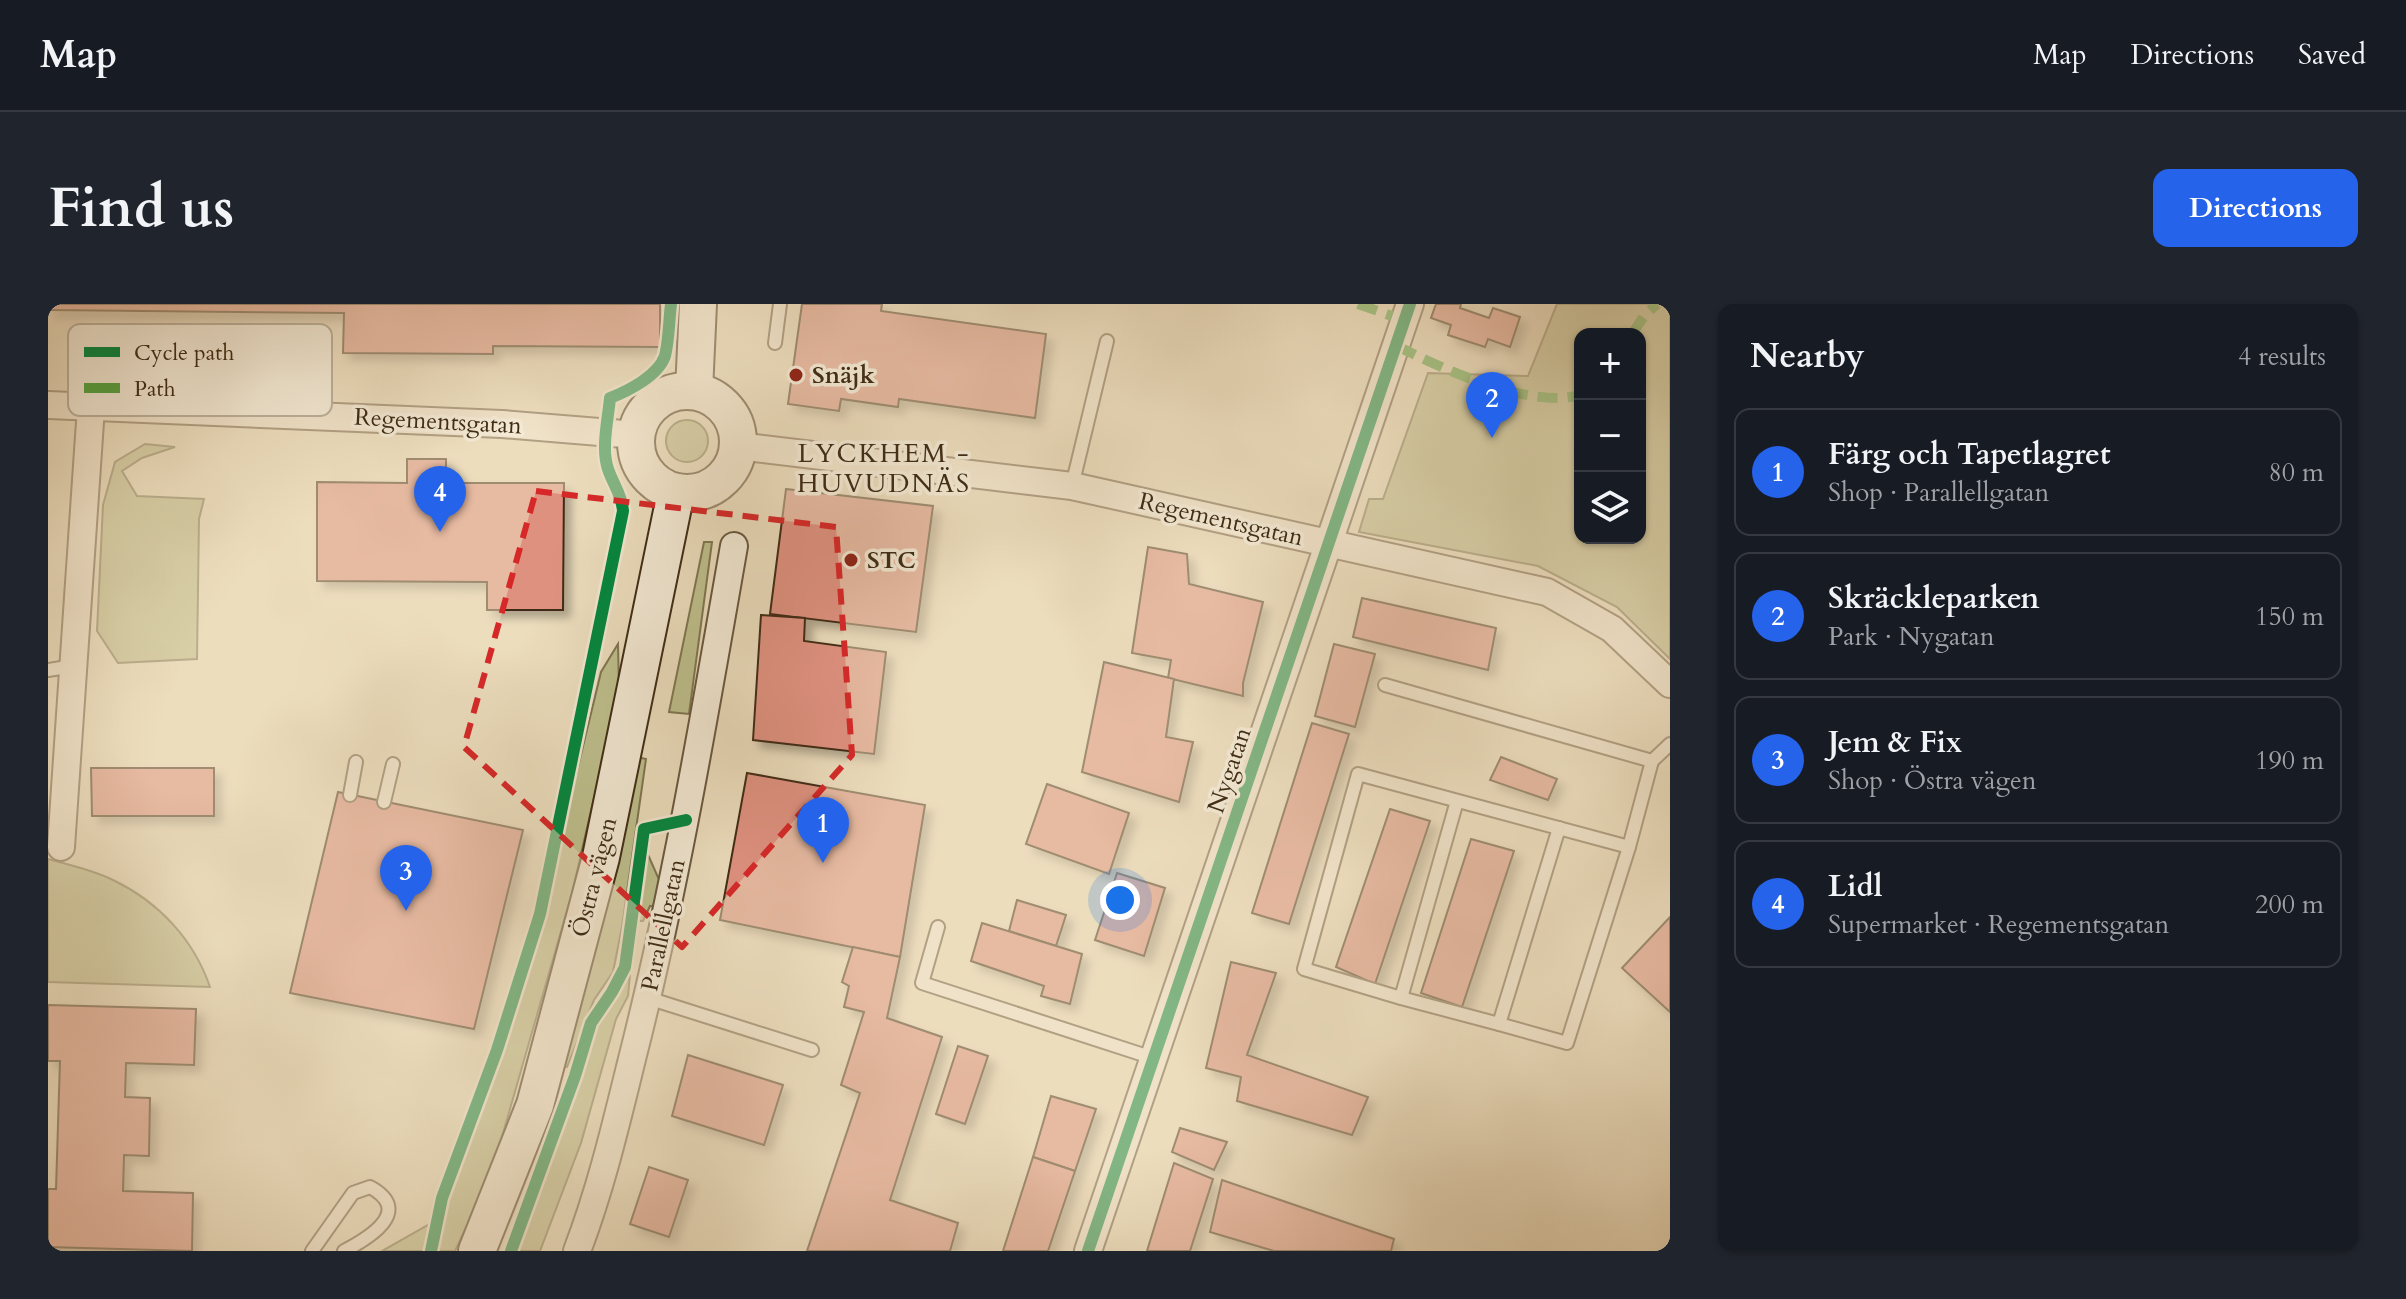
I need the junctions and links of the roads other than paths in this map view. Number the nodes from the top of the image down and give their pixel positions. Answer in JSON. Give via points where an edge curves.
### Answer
{"nodes":[{"id":1,"x":698,"y":304,"type":"edge"},
{"id":2,"x":780,"y":304,"type":"edge"},
{"id":3,"x":1410,"y":304,"type":"edge"},
{"id":4,"x":1107,"y":341,"type":"dead end"},
{"id":5,"x":775,"y":343,"type":"dead end"},
{"id":6,"x":694,"y":391,"type":"junction"},
{"id":7,"x":48,"y":405,"type":"edge"},
{"id":8,"x":68,"y":406,"type":"edge"},
{"id":9,"x":90,"y":416,"type":"edge"},
{"id":10,"x":314,"y":416,"type":"edge"},
{"id":11,"x":636,"y":435,"type":"junction"},
{"id":12,"x":738,"y":446,"type":"junction"},
{"id":13,"x":1072,"y":486,"type":"junction"},
{"id":14,"x":676,"y":492,"type":"junction"},
{"id":15,"x":1330,"y":543,"type":"junction"},
{"id":16,"x":734,"y":546,"type":"dead end"},
{"id":17,"x":61,"y":668,"type":"edge"},
{"id":18,"x":1670,"y":684,"type":"edge"},
{"id":19,"x":1385,"y":685,"type":"dead end"},
{"id":20,"x":1670,"y":744,"type":"edge"},
{"id":21,"x":1652,"y":761,"type":"junction"},
{"id":22,"x":356,"y":762,"type":"dead end"},
{"id":23,"x":393,"y":764,"type":"dead end"},
{"id":24,"x":350,"y":795,"type":"dead end"},
{"id":25,"x":1457,"y":801,"type":"junction"},
{"id":26,"x":384,"y":802,"type":"dead end"},
{"id":27,"x":1559,"y":828,"type":"junction"},
{"id":28,"x":55,"y":846,"type":"edge"},
{"id":29,"x":1629,"y":847,"type":"junction"},
{"id":30,"x":938,"y":927,"type":"dead end"},
{"id":31,"x":648,"y":998,"type":"junction"},
{"id":32,"x":1401,"y":998,"type":"junction"},
{"id":33,"x":1499,"y":1024,"type":"junction"},
{"id":34,"x":812,"y":1050,"type":"dead end"},
{"id":35,"x":1153,"y":1058,"type":"junction"},
{"id":36,"x":312,"y":1251,"type":"edge"},
{"id":37,"x":344,"y":1251,"type":"edge"},
{"id":38,"x":477,"y":1251,"type":"edge"},
{"id":39,"x":577,"y":1251,"type":"edge"},
{"id":40,"x":1088,"y":1251,"type":"edge"}],
"edges":[{"from":1,"to":6,"type":"street"},
{"from":2,"to":5,"type":"lane"},
{"from":3,"to":15,"type":"street","name":"Nygatan"},
{"from":4,"to":13,"type":"lane"},
{"from":6,"to":11,"type":"street","via":[[672,393],[652,403]]},
{"from":6,"to":12,"type":"street","via":[[709,395],[727,410]]},
{"from":7,"to":8,"type":"street","name":"Regementsgatan"},
{"from":9,"to":17,"type":"street"},
{"from":10,"to":11,"type":"street","name":"Regementsgatan"},
{"from":11,"to":14,"type":"street","via":[[645,472]]},
{"from":12,"to":13,"type":"street","name":"Regementsgatan"},
{"from":12,"to":14,"type":"street","via":[[732,467],[717,483],[698,492]]},
{"from":13,"to":15,"type":"street","name":"Regementsgatan"},
{"from":14,"to":38,"type":"street","name":"Östra vägen","via":[[601,857],[535,1105]]},
{"from":15,"to":18,"type":"street","name":"Regementsgatan","via":[[1547,592],[1612,629]]},
{"from":15,"to":35,"type":"street","name":"Nygatan"},
{"from":16,"to":31,"type":"street","name":"Parallellgatan","via":[[686,820]]},
{"from":17,"to":28,"type":"street"},
{"from":19,"to":21,"type":"lane"},
{"from":20,"to":21,"type":"lane"},
{"from":21,"to":29,"type":"lane"},
{"from":22,"to":24,"type":"lane"},
{"from":23,"to":26,"type":"lane"},
{"from":25,"to":27,"type":"lane"},
{"from":25,"to":32,"type":"lane"},
{"from":25,"to":32,"type":"lane","via":[[1358,774],[1304,969]]},
{"from":27,"to":29,"type":"lane"},
{"from":27,"to":33,"type":"lane"},
{"from":29,"to":33,"type":"lane","via":[[1567,1043]]},
{"from":30,"to":35,"type":"lane","via":[[922,983]]},
{"from":31,"to":34,"type":"lane"},
{"from":31,"to":39,"type":"street","name":"Parallellgatan","via":[[596,1202]]},
{"from":32,"to":33,"type":"lane"},
{"from":35,"to":40,"type":"street","name":"Nygatan"},
{"from":36,"to":37,"type":"lane","via":[[353,1193],[370,1187],[382,1194],[388,1217]]}]}
